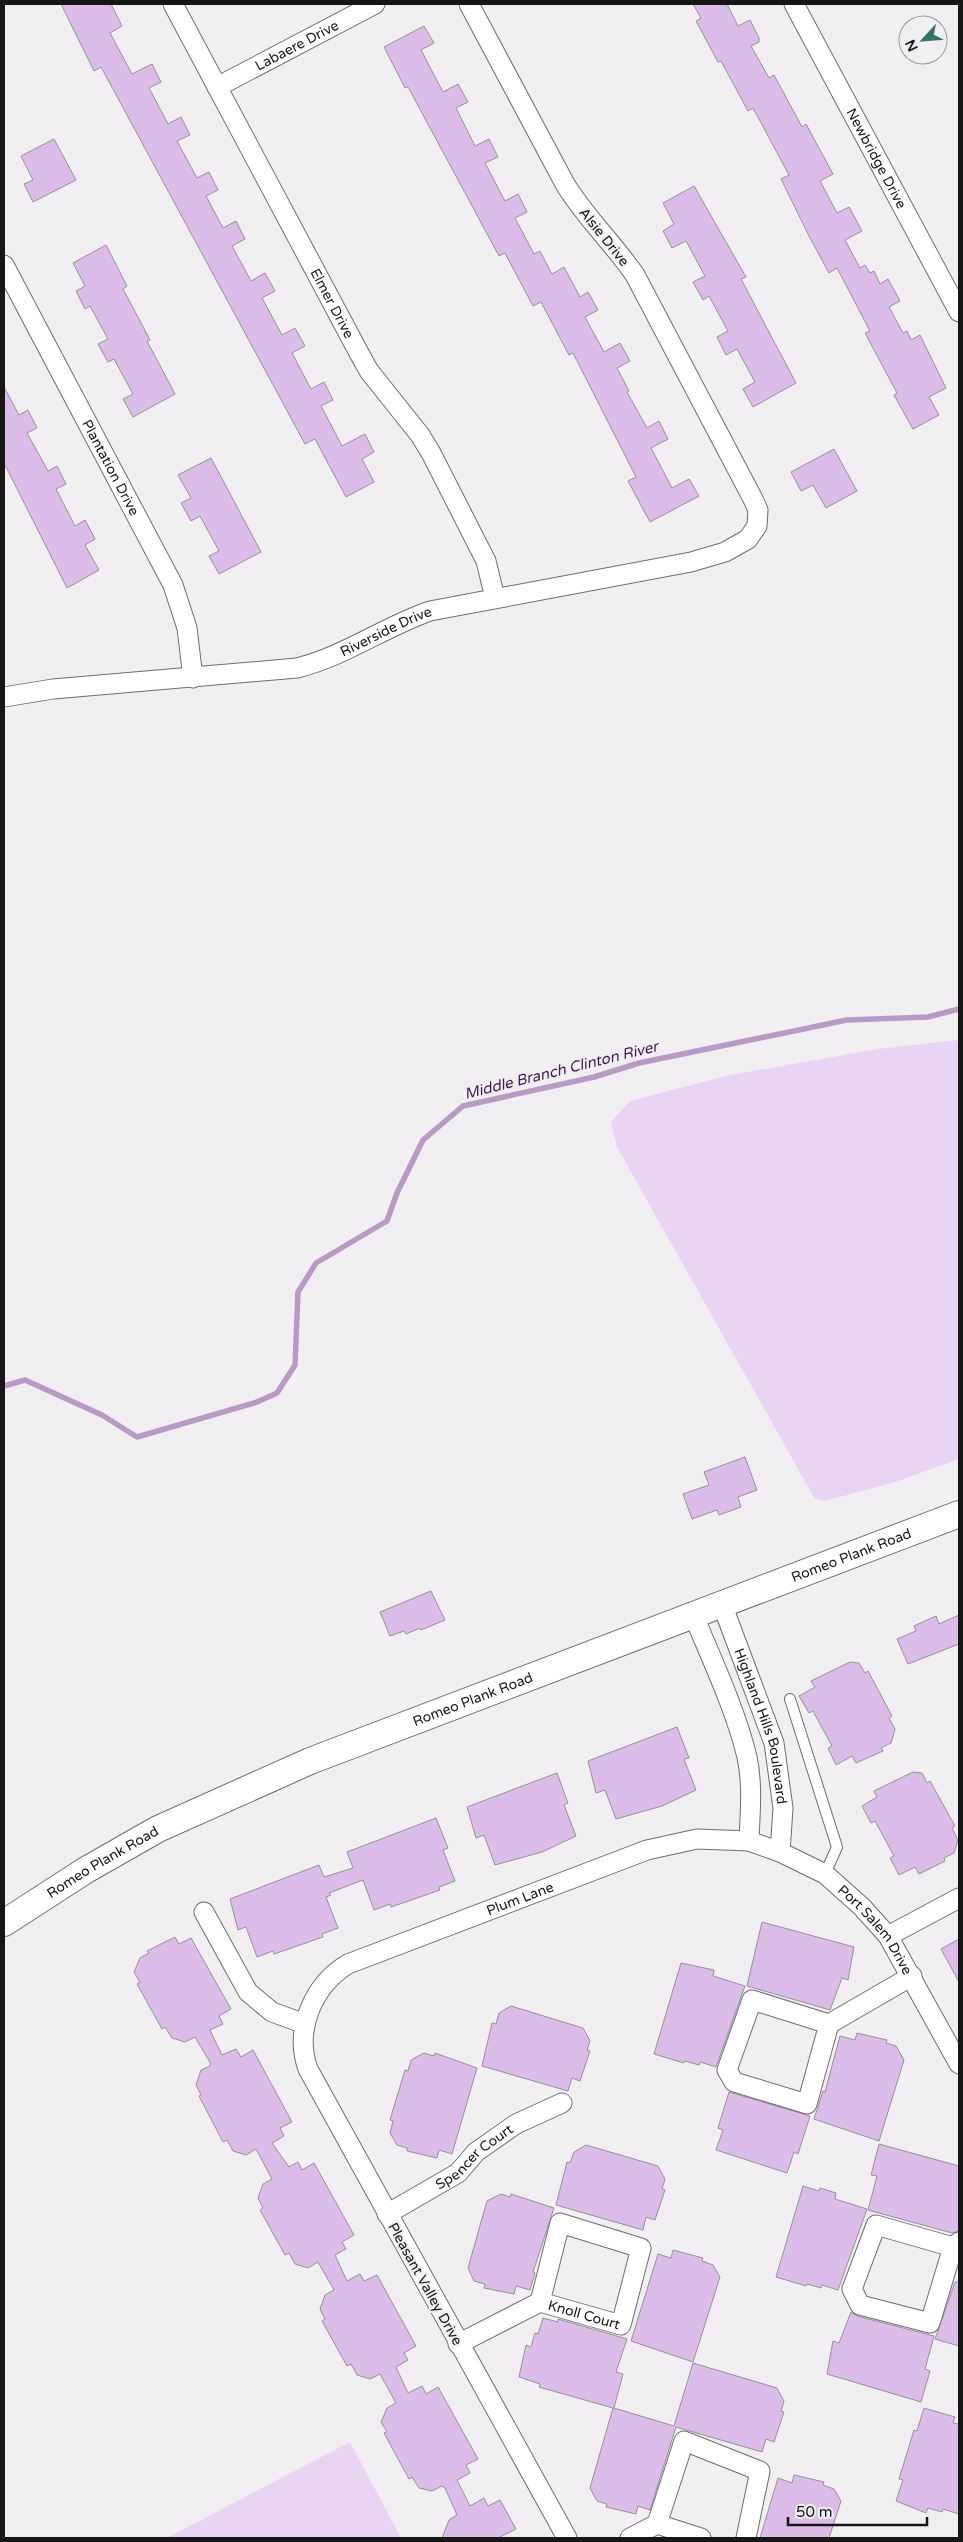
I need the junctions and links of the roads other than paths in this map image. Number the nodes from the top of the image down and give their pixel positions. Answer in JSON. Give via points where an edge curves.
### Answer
{"nodes":[{"id":1,"x":173,"y":4,"type":"edge"},
{"id":2,"x":376,"y":4,"type":"edge"},
{"id":3,"x":469,"y":4,"type":"edge"},
{"id":4,"x":794,"y":4,"type":"edge"},
{"id":5,"x":217,"y":87,"type":"junction"},
{"id":6,"x":4,"y":265,"type":"edge"},
{"id":7,"x":959,"y":312,"type":"edge"},
{"id":8,"x":757,"y":526,"type":"joint"},
{"id":9,"x":495,"y":598,"type":"junction"},
{"id":10,"x":193,"y":678,"type":"junction"},
{"id":11,"x":4,"y":697,"type":"edge"},
{"id":12,"x":959,"y":1514,"type":"edge"},
{"id":13,"x":722,"y":1604,"type":"junction"},
{"id":14,"x":693,"y":1614,"type":"junction"},
{"id":15,"x":790,"y":1699,"type":"dead end"},
{"id":16,"x":748,"y":1841,"type":"junction"},
{"id":17,"x":780,"y":1852,"type":"junction"},
{"id":18,"x":824,"y":1874,"type":"junction"},
{"id":19,"x":959,"y":1898,"type":"edge"},
{"id":20,"x":204,"y":1912,"type":"dead end"},
{"id":21,"x":4,"y":1923,"type":"edge"},
{"id":22,"x":888,"y":1936,"type":"junction"},
{"id":23,"x":912,"y":1976,"type":"junction"},
{"id":24,"x":313,"y":2004,"type":"joint"},
{"id":25,"x":305,"y":2024,"type":"junction"},
{"id":26,"x":828,"y":2024,"type":"junction"},
{"id":27,"x":959,"y":2064,"type":"edge"},
{"id":28,"x":562,"y":2103,"type":"dead end"},
{"id":29,"x":387,"y":2214,"type":"junction"},
{"id":30,"x":956,"y":2245,"type":"edge"},
{"id":31,"x":540,"y":2302,"type":"junction"},
{"id":32,"x":458,"y":2344,"type":"junction"},
{"id":33,"x":657,"y":2524,"type":"junction"},
{"id":34,"x":567,"y":2538,"type":"edge"},
{"id":35,"x":630,"y":2538,"type":"edge"},
{"id":36,"x":701,"y":2538,"type":"edge"},
{"id":37,"x":746,"y":2538,"type":"edge"}],
"edges":[{"from":1,"to":5,"type":"street","name":"Elmer Drive"},
{"from":2,"to":5,"type":"street","name":"Labaere Drive"},
{"from":3,"to":8,"type":"street","name":"Alsie Drive","via":[[577,204],[635,275],[753,499],[758,510]]},
{"from":4,"to":7,"type":"street","name":"Newbridge Drive"},
{"from":5,"to":9,"type":"street","name":"Elmer Drive","via":[[369,371],[431,453],[483,553]]},
{"from":6,"to":10,"type":"street","name":"Plantation Drive","via":[[173,585],[187,628]]},
{"from":8,"to":9,"type":"street","name":"Riverside Drive","via":[[738,546],[691,562]]},
{"from":9,"to":10,"type":"street","name":"Riverside Drive","via":[[430,611],[315,663]]},
{"from":10,"to":11,"type":"street","name":"Riverside Drive"},
{"from":12,"to":13,"type":"main road","name":"Romeo Plank Road"},
{"from":13,"to":14,"type":"main road","name":"Romeo Plank Road"},
{"from":13,"to":17,"type":"street","name":"Highland Hills Boulevard","via":[[774,1743],[783,1808]]},
{"from":14,"to":16,"type":"street","name":"Highland Hills Boulevard","via":[[747,1758],[751,1801]]},
{"from":14,"to":21,"type":"main road","name":"Romeo Plank Road","via":[[310,1761],[212,1804],[131,1844]]},
{"from":15,"to":18,"type":"lane","via":[[837,1847]]},
{"from":16,"to":17,"type":"street","name":"Port Salem Drive"},
{"from":16,"to":24,"type":"street","name":"Plum Lane","via":[[698,1840],[647,1850],[348,1964],[335,1971]]},
{"from":17,"to":18,"type":"street","name":"Port Salem Drive"},
{"from":18,"to":22,"type":"street","name":"Port Salem Drive","via":[[862,1907]]},
{"from":19,"to":22,"type":"street"},
{"from":20,"to":25,"type":"street","via":[[248,1992],[272,2012]]},
{"from":22,"to":23,"type":"street","name":"Port Salem Drive"},
{"from":23,"to":26,"type":"street"},
{"from":23,"to":27,"type":"street","name":"Port Salem Drive"},
{"from":24,"to":25,"type":"street","name":"Pleasant Valley Drive"},
{"from":25,"to":29,"type":"street","name":"Pleasant Valley Drive","via":[[302,2041],[308,2070]]},
{"from":26,"to":26,"type":"street","via":[[807,2104],[734,2082],[727,2070],[752,2000]]},
{"from":28,"to":29,"type":"street","name":"Spencer Court","via":[[516,2124],[476,2152],[458,2173]]},
{"from":29,"to":32,"type":"street","name":"Pleasant Valley Drive"},
{"from":30,"to":30,"type":"street","via":[[930,2323],[860,2305],[852,2289],[876,2225]]},
{"from":31,"to":31,"type":"street","name":"Knoll Court","via":[[621,2326],[642,2248],[560,2223]]},
{"from":31,"to":32,"type":"street","name":"Knoll Court"},
{"from":32,"to":34,"type":"street","name":"Pleasant Valley Drive"},
{"from":33,"to":35,"type":"street"},
{"from":33,"to":36,"type":"street"},
{"from":33,"to":37,"type":"street","via":[[684,2441],[760,2471]]}]}
